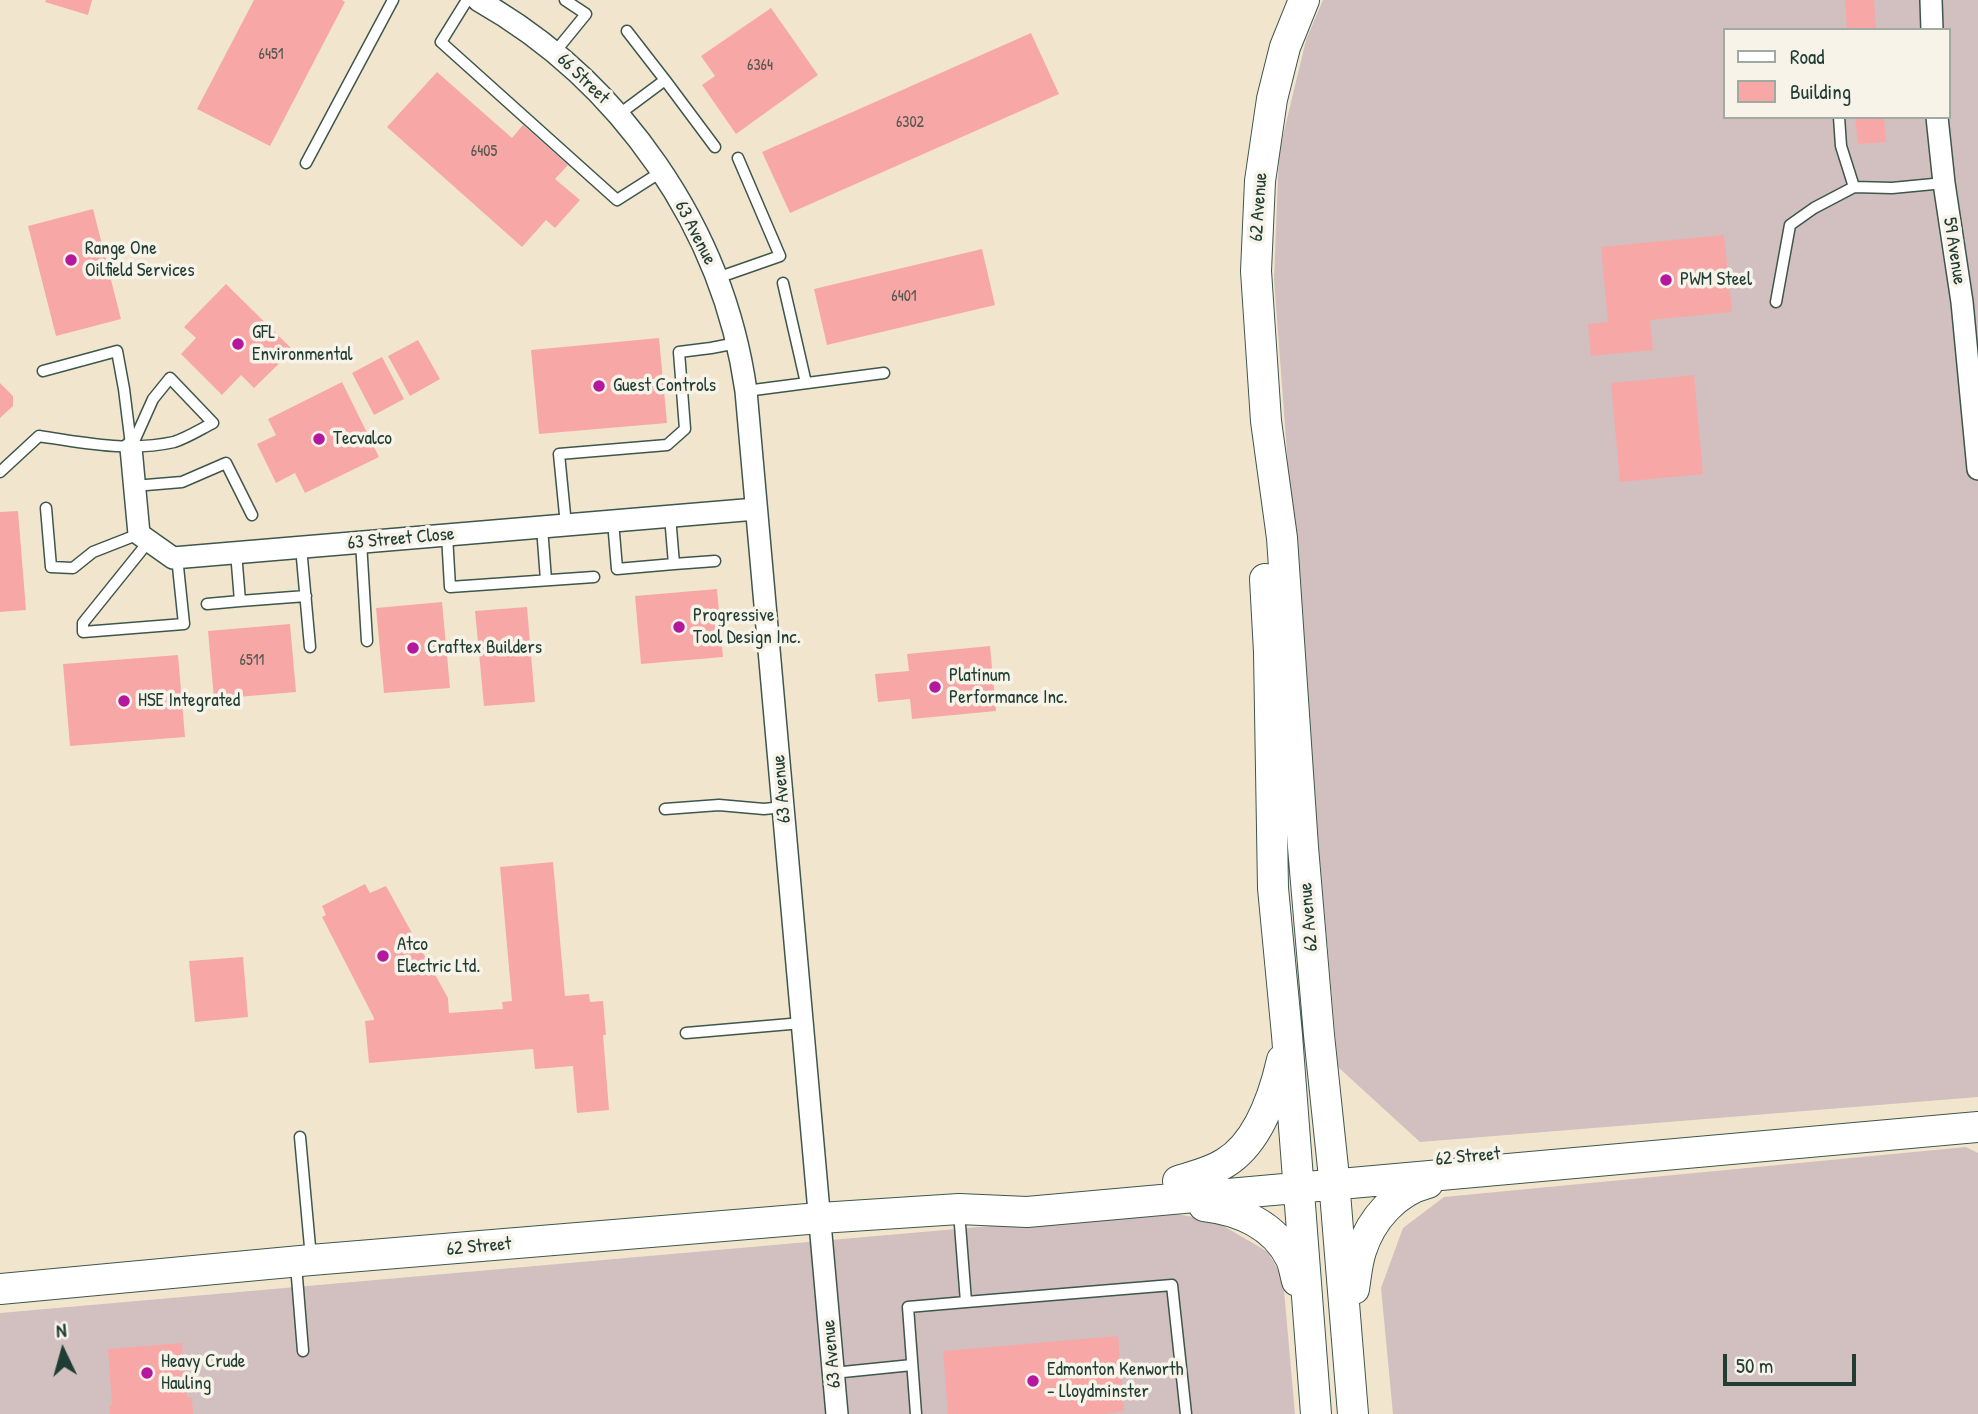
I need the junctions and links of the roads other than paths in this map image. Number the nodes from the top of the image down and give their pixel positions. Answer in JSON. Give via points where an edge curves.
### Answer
{"nodes":[{"id":1,"x":393,"y":0,"type":"edge"},
{"id":2,"x":467,"y":0,"type":"edge"},
{"id":3,"x":478,"y":0,"type":"edge"},
{"id":4,"x":565,"y":0,"type":"edge"},
{"id":5,"x":1304,"y":0,"type":"edge"},
{"id":6,"x":1931,"y":0,"type":"edge"},
{"id":7,"x":1932,"y":28,"type":"edge"},
{"id":8,"x":627,"y":31,"type":"dead end"},
{"id":9,"x":555,"y":52,"type":"junction"},
{"id":10,"x":665,"y":80,"type":"junction"},
{"id":11,"x":618,"y":115,"type":"junction"},
{"id":12,"x":1839,"y":119,"type":"edge"},
{"id":13,"x":1937,"y":119,"type":"edge"},
{"id":14,"x":715,"y":146,"type":"dead end"},
{"id":15,"x":738,"y":158,"type":"dead end"},
{"id":16,"x":306,"y":163,"type":"dead end"},
{"id":17,"x":664,"y":176,"type":"junction"},
{"id":18,"x":1944,"y":183,"type":"junction"},
{"id":19,"x":1854,"y":187,"type":"junction"},
{"id":20,"x":717,"y":278,"type":"junction"},
{"id":21,"x":783,"y":284,"type":"dead end"},
{"id":22,"x":1776,"y":302,"type":"dead end"},
{"id":23,"x":737,"y":343,"type":"junction"},
{"id":24,"x":43,"y":371,"type":"dead end"},
{"id":25,"x":884,"y":373,"type":"dead end"},
{"id":26,"x":806,"y":383,"type":"junction"},
{"id":27,"x":746,"y":391,"type":"junction"},
{"id":28,"x":1266,"y":421,"type":"junction"},
{"id":29,"x":131,"y":448,"type":"junction"},
{"id":30,"x":1978,"y":469,"type":"edge"},
{"id":31,"x":0,"y":472,"type":"edge"},
{"id":32,"x":134,"y":486,"type":"junction"},
{"id":33,"x":46,"y":508,"type":"dead end"},
{"id":34,"x":756,"y":509,"type":"junction"},
{"id":35,"x":252,"y":515,"type":"dead end"},
{"id":36,"x":670,"y":516,"type":"junction"},
{"id":37,"x":613,"y":521,"type":"junction"},
{"id":38,"x":566,"y":525,"type":"junction"},
{"id":39,"x":542,"y":527,"type":"junction"},
{"id":40,"x":447,"y":535,"type":"junction"},
{"id":41,"x":144,"y":537,"type":"junction"},
{"id":42,"x":361,"y":542,"type":"junction"},
{"id":43,"x":301,"y":547,"type":"junction"},
{"id":44,"x":236,"y":552,"type":"junction"},
{"id":45,"x":177,"y":557,"type":"junction"},
{"id":46,"x":715,"y":561,"type":"dead end"},
{"id":47,"x":674,"y":564,"type":"junction"},
{"id":48,"x":594,"y":577,"type":"dead end"},
{"id":49,"x":546,"y":580,"type":"junction"},
{"id":50,"x":306,"y":596,"type":"junction"},
{"id":51,"x":240,"y":601,"type":"junction"},
{"id":52,"x":207,"y":604,"type":"dead end"},
{"id":53,"x":367,"y":641,"type":"dead end"},
{"id":54,"x":310,"y":647,"type":"dead end"},
{"id":55,"x":783,"y":807,"type":"junction"},
{"id":56,"x":665,"y":809,"type":"dead end"},
{"id":57,"x":802,"y":1023,"type":"junction"},
{"id":58,"x":686,"y":1033,"type":"dead end"},
{"id":59,"x":1287,"y":1035,"type":"junction"},
{"id":60,"x":1978,"y":1112,"type":"edge"},
{"id":61,"x":1978,"y":1127,"type":"edge"},
{"id":62,"x":300,"y":1137,"type":"dead end"},
{"id":63,"x":1476,"y":1171,"type":"junction"},
{"id":64,"x":1334,"y":1177,"type":"junction"},
{"id":65,"x":1298,"y":1180,"type":"junction"},
{"id":66,"x":1168,"y":1191,"type":"junction"},
{"id":67,"x":958,"y":1209,"type":"junction"},
{"id":68,"x":820,"y":1218,"type":"junction"},
{"id":69,"x":303,"y":1261,"type":"junction"},
{"id":70,"x":0,"y":1289,"type":"edge"},
{"id":71,"x":966,"y":1302,"type":"junction"},
{"id":72,"x":1308,"y":1321,"type":"junction"},
{"id":73,"x":1347,"y":1324,"type":"junction"},
{"id":74,"x":303,"y":1351,"type":"dead end"},
{"id":75,"x":912,"y":1365,"type":"junction"},
{"id":76,"x":833,"y":1373,"type":"junction"},
{"id":77,"x":837,"y":1414,"type":"edge"},
{"id":78,"x":916,"y":1414,"type":"edge"},
{"id":79,"x":1186,"y":1414,"type":"edge"},
{"id":80,"x":1316,"y":1414,"type":"edge"},
{"id":81,"x":1353,"y":1414,"type":"edge"}],
"edges":[{"from":1,"to":16,"type":"lane"},
{"from":2,"to":17,"type":"lane","via":[[441,42],[617,200]]},
{"from":3,"to":9,"type":"street","name":"66 Street","via":[[523,26]]},
{"from":4,"to":9,"type":"lane","via":[[586,14]]},
{"from":5,"to":28,"type":"main road","name":"62 Avenue","via":[[1272,99],[1260,181],[1256,271]]},
{"from":6,"to":7,"type":"street"},
{"from":8,"to":10,"type":"lane"},
{"from":9,"to":11,"type":"street","name":"66 Street"},
{"from":10,"to":11,"type":"lane"},
{"from":10,"to":14,"type":"lane"},
{"from":11,"to":17,"type":"street","name":"66 Street"},
{"from":12,"to":19,"type":"lane"},
{"from":13,"to":18,"type":"street","name":"59 Avenue"},
{"from":15,"to":20,"type":"lane","via":[[780,256]]},
{"from":17,"to":20,"type":"street","name":"63 Avenue","via":[[693,224]]},
{"from":18,"to":19,"type":"lane"},
{"from":18,"to":30,"type":"street","name":"59 Avenue","via":[[1962,302]]},
{"from":19,"to":22,"type":"lane","via":[[1790,225]]},
{"from":20,"to":23,"type":"street","name":"63 Avenue"},
{"from":21,"to":26,"type":"lane"},
{"from":23,"to":27,"type":"street","name":"63 Avenue"},
{"from":23,"to":38,"type":"lane","via":[[678,352],[685,429],[667,444],[559,454]]},
{"from":24,"to":29,"type":"lane","via":[[117,351]]},
{"from":25,"to":26,"type":"lane"},
{"from":26,"to":27,"type":"lane"},
{"from":27,"to":34,"type":"street","name":"63 Avenue"},
{"from":28,"to":59,"type":"main road","name":"62 Avenue","via":[[1263,540],[1272,850]]},
{"from":28,"to":64,"type":"main road","name":"62 Avenue","via":[[1282,538],[1303,847]]},
{"from":29,"to":29,"type":"lane","via":[[153,398],[170,378],[213,423],[176,441]]},
{"from":29,"to":31,"type":"lane","via":[[39,436]]},
{"from":29,"to":32,"type":"street"},
{"from":32,"to":35,"type":"lane","via":[[182,482],[226,463]]},
{"from":32,"to":41,"type":"street"},
{"from":33,"to":41,"type":"lane","via":[[51,567],[73,568],[93,552]]},
{"from":34,"to":36,"type":"street","name":"63 Street Close"},
{"from":34,"to":55,"type":"street","name":"63 Avenue"},
{"from":36,"to":37,"type":"street","name":"63 Street Close"},
{"from":36,"to":47,"type":"lane"},
{"from":37,"to":38,"type":"street","name":"63 Street Close"},
{"from":37,"to":47,"type":"lane","via":[[617,569]]},
{"from":38,"to":39,"type":"street","name":"63 Street Close"},
{"from":39,"to":40,"type":"street","name":"63 Street Close"},
{"from":39,"to":49,"type":"lane"},
{"from":40,"to":42,"type":"street","name":"63 Street Close"},
{"from":40,"to":49,"type":"lane","via":[[450,587]]},
{"from":41,"to":45,"type":"street"},
{"from":41,"to":45,"type":"lane","via":[[83,623],[83,632],[184,624]]},
{"from":42,"to":43,"type":"street","name":"63 Street Close"},
{"from":42,"to":53,"type":"lane"},
{"from":43,"to":44,"type":"street","name":"63 Street Close"},
{"from":43,"to":50,"type":"lane"},
{"from":44,"to":45,"type":"street","name":"63 Street Close"},
{"from":44,"to":51,"type":"lane"},
{"from":46,"to":47,"type":"lane"},
{"from":48,"to":49,"type":"lane"},
{"from":50,"to":51,"type":"lane"},
{"from":50,"to":54,"type":"lane"},
{"from":51,"to":52,"type":"lane"},
{"from":55,"to":56,"type":"lane"},
{"from":55,"to":57,"type":"street","name":"63 Avenue"},
{"from":57,"to":58,"type":"lane"},
{"from":57,"to":68,"type":"street","name":"63 Avenue"},
{"from":59,"to":65,"type":"main road","name":"62 Avenue"},
{"from":59,"to":66,"type":"main road","via":[[1268,1105],[1252,1136],[1227,1162]]},
{"from":60,"to":64,"type":"main road","name":"62 Street"},
{"from":61,"to":63,"type":"main road","name":"62 Street"},
{"from":62,"to":69,"type":"lane"},
{"from":63,"to":64,"type":"main road","name":"62 Street"},
{"from":63,"to":73,"type":"main road","via":[[1415,1186],[1395,1198],[1373,1224],[1361,1251]]},
{"from":64,"to":65,"type":"main road","name":"62 Street"},
{"from":64,"to":73,"type":"main road","name":"62 Avenue"},
{"from":65,"to":66,"type":"main road","name":"62 Street"},
{"from":65,"to":72,"type":"main road","name":"62 Avenue"},
{"from":66,"to":67,"type":"main road","name":"62 Street","via":[[1027,1212]]},
{"from":66,"to":72,"type":"main road","via":[[1261,1224],[1291,1259]]},
{"from":67,"to":68,"type":"main road","name":"62 Street"},
{"from":67,"to":71,"type":"lane"},
{"from":68,"to":69,"type":"main road","name":"62 Street"},
{"from":68,"to":76,"type":"street","name":"63 Avenue"},
{"from":69,"to":70,"type":"main road","name":"62 Street"},
{"from":69,"to":74,"type":"lane"},
{"from":71,"to":75,"type":"lane","via":[[908,1307]]},
{"from":71,"to":79,"type":"lane","via":[[1172,1285]]},
{"from":72,"to":80,"type":"main road","name":"62 Avenue"},
{"from":73,"to":81,"type":"main road","name":"62 Avenue"},
{"from":75,"to":76,"type":"lane"},
{"from":75,"to":78,"type":"lane"},
{"from":76,"to":77,"type":"street","name":"63 Avenue"}]}
